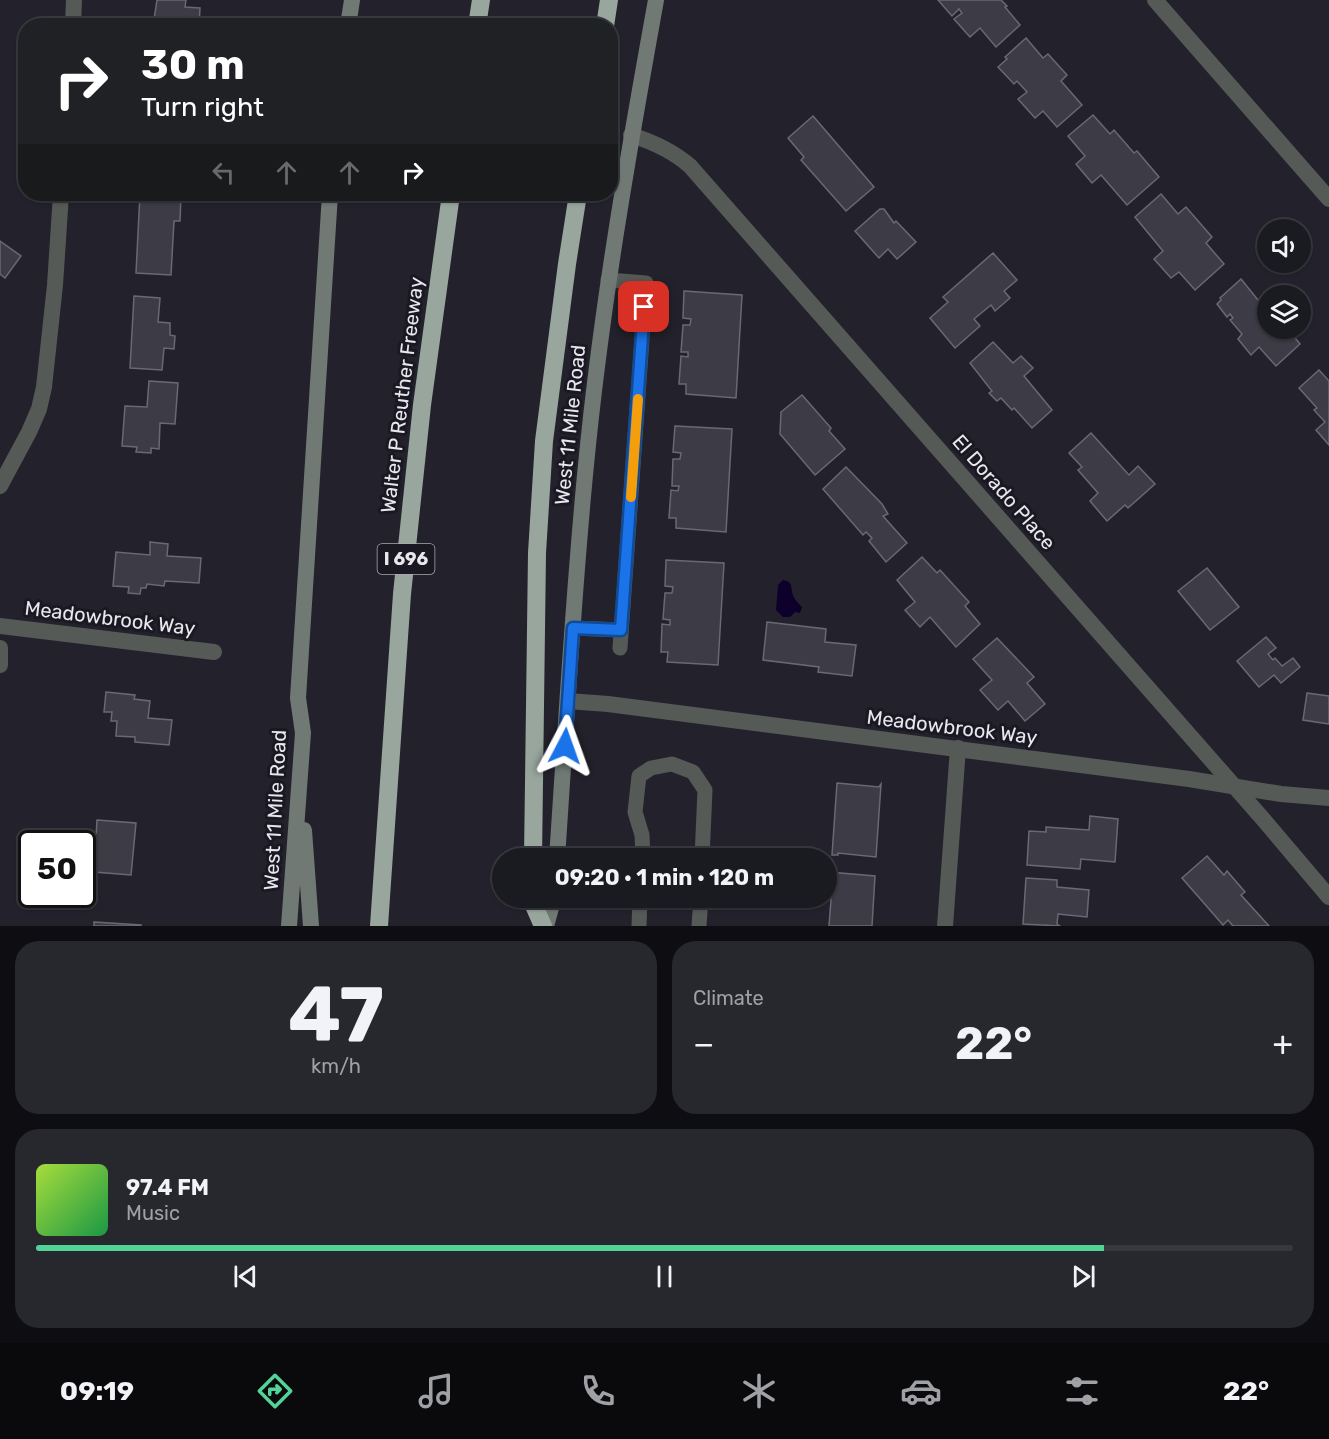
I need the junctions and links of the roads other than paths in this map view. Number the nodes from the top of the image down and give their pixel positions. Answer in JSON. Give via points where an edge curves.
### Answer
{"nodes":[{"id":1,"x":74,"y":0,"type":"edge"},
{"id":2,"x":352,"y":0,"type":"edge"},
{"id":3,"x":481,"y":0,"type":"edge"},
{"id":4,"x":609,"y":0,"type":"edge"},
{"id":5,"x":656,"y":0,"type":"edge"},
{"id":6,"x":1155,"y":0,"type":"edge"},
{"id":7,"x":73,"y":18,"type":"edge"},
{"id":8,"x":349,"y":18,"type":"edge"},
{"id":9,"x":478,"y":18,"type":"edge"},
{"id":10,"x":606,"y":18,"type":"edge"},
{"id":11,"x":632,"y":135,"type":"junction"},
{"id":12,"x":1329,"y":199,"type":"edge"},
{"id":13,"x":61,"y":201,"type":"edge"},
{"id":14,"x":330,"y":201,"type":"edge"},
{"id":15,"x":450,"y":201,"type":"edge"},
{"id":16,"x":577,"y":201,"type":"edge"},
{"id":17,"x":608,"y":280,"type":"junction"},
{"id":18,"x":0,"y":486,"type":"edge"},
{"id":19,"x":0,"y":626,"type":"edge"},
{"id":20,"x":573,"y":628,"type":"junction"},
{"id":21,"x":621,"y":630,"type":"junction"},
{"id":22,"x":0,"y":648,"type":"edge"},
{"id":23,"x":620,"y":648,"type":"dead end"},
{"id":24,"x":214,"y":652,"type":"dead end"},
{"id":25,"x":0,"y":665,"type":"edge"},
{"id":26,"x":568,"y":701,"type":"junction"},
{"id":27,"x":958,"y":748,"type":"junction"},
{"id":28,"x":300,"y":767,"type":"junction"},
{"id":29,"x":1235,"y":788,"type":"junction"},
{"id":30,"x":1329,"y":798,"type":"edge"},
{"id":31,"x":533,"y":848,"type":"edge"},
{"id":32,"x":558,"y":848,"type":"edge"},
{"id":33,"x":643,"y":848,"type":"edge"},
{"id":34,"x":702,"y":848,"type":"edge"},
{"id":35,"x":1329,"y":897,"type":"edge"},
{"id":36,"x":535,"y":908,"type":"edge"},
{"id":37,"x":551,"y":908,"type":"edge"},
{"id":38,"x":640,"y":908,"type":"edge"},
{"id":39,"x":700,"y":908,"type":"edge"},
{"id":40,"x":289,"y":926,"type":"edge"},
{"id":41,"x":311,"y":926,"type":"edge"},
{"id":42,"x":379,"y":926,"type":"edge"},
{"id":43,"x":545,"y":926,"type":"edge"},
{"id":44,"x":639,"y":926,"type":"edge"},
{"id":45,"x":699,"y":926,"type":"edge"},
{"id":46,"x":945,"y":926,"type":"edge"}],
"edges":[{"from":1,"to":7,"type":"street"},
{"from":2,"to":8,"type":"main road"},
{"from":3,"to":9,"type":"highway"},
{"from":4,"to":10,"type":"highway"},
{"from":5,"to":11,"type":"main road","name":"West 11 Mile Road"},
{"from":6,"to":12,"type":"street"},
{"from":11,"to":17,"type":"main road","name":"West 11 Mile Road"},
{"from":11,"to":29,"type":"street","name":"El Dorado Place","via":[[663,147],[690,166]]},
{"from":13,"to":18,"type":"street","via":[[44,387],[29,432]]},
{"from":14,"to":28,"type":"main road","name":"West 11 Mile Road","via":[[298,698],[303,733]]},
{"from":15,"to":42,"type":"highway","name":"Walter P Reuther Freeway","number":"I 696","via":[[422,405],[402,594]]},
{"from":16,"to":31,"type":"highway","via":[[544,452],[537,553]]},
{"from":17,"to":20,"type":"main road","name":"West 11 Mile Road","via":[[585,466]]},
{"from":17,"to":21,"type":"lane","via":[[646,284]]},
{"from":19,"to":24,"type":"street","name":"Meadowbrook Way"},
{"from":20,"to":21,"type":"lane"},
{"from":20,"to":26,"type":"main road","name":"West 11 Mile Road"},
{"from":21,"to":23,"type":"lane"},
{"from":22,"to":25,"type":"street"},
{"from":26,"to":27,"type":"street","name":"Meadowbrook Way"},
{"from":26,"to":32,"type":"main road","name":"West 11 Mile Road"},
{"from":27,"to":29,"type":"street","name":"Meadowbrook Way"},
{"from":27,"to":46,"type":"street"},
{"from":28,"to":40,"type":"main road","name":"West 11 Mile Road"},
{"from":28,"to":41,"type":"main road"},
{"from":29,"to":30,"type":"street","name":"Meadowbrook Way"},
{"from":29,"to":35,"type":"street","name":"El Dorado Place"},
{"from":33,"to":34,"type":"lane","via":[[635,812],[639,776],[651,768],[672,764],[693,772],[705,790]]},
{"from":36,"to":43,"type":"highway"},
{"from":37,"to":43,"type":"main road"},
{"from":38,"to":44,"type":"lane"},
{"from":39,"to":45,"type":"lane"}]}
